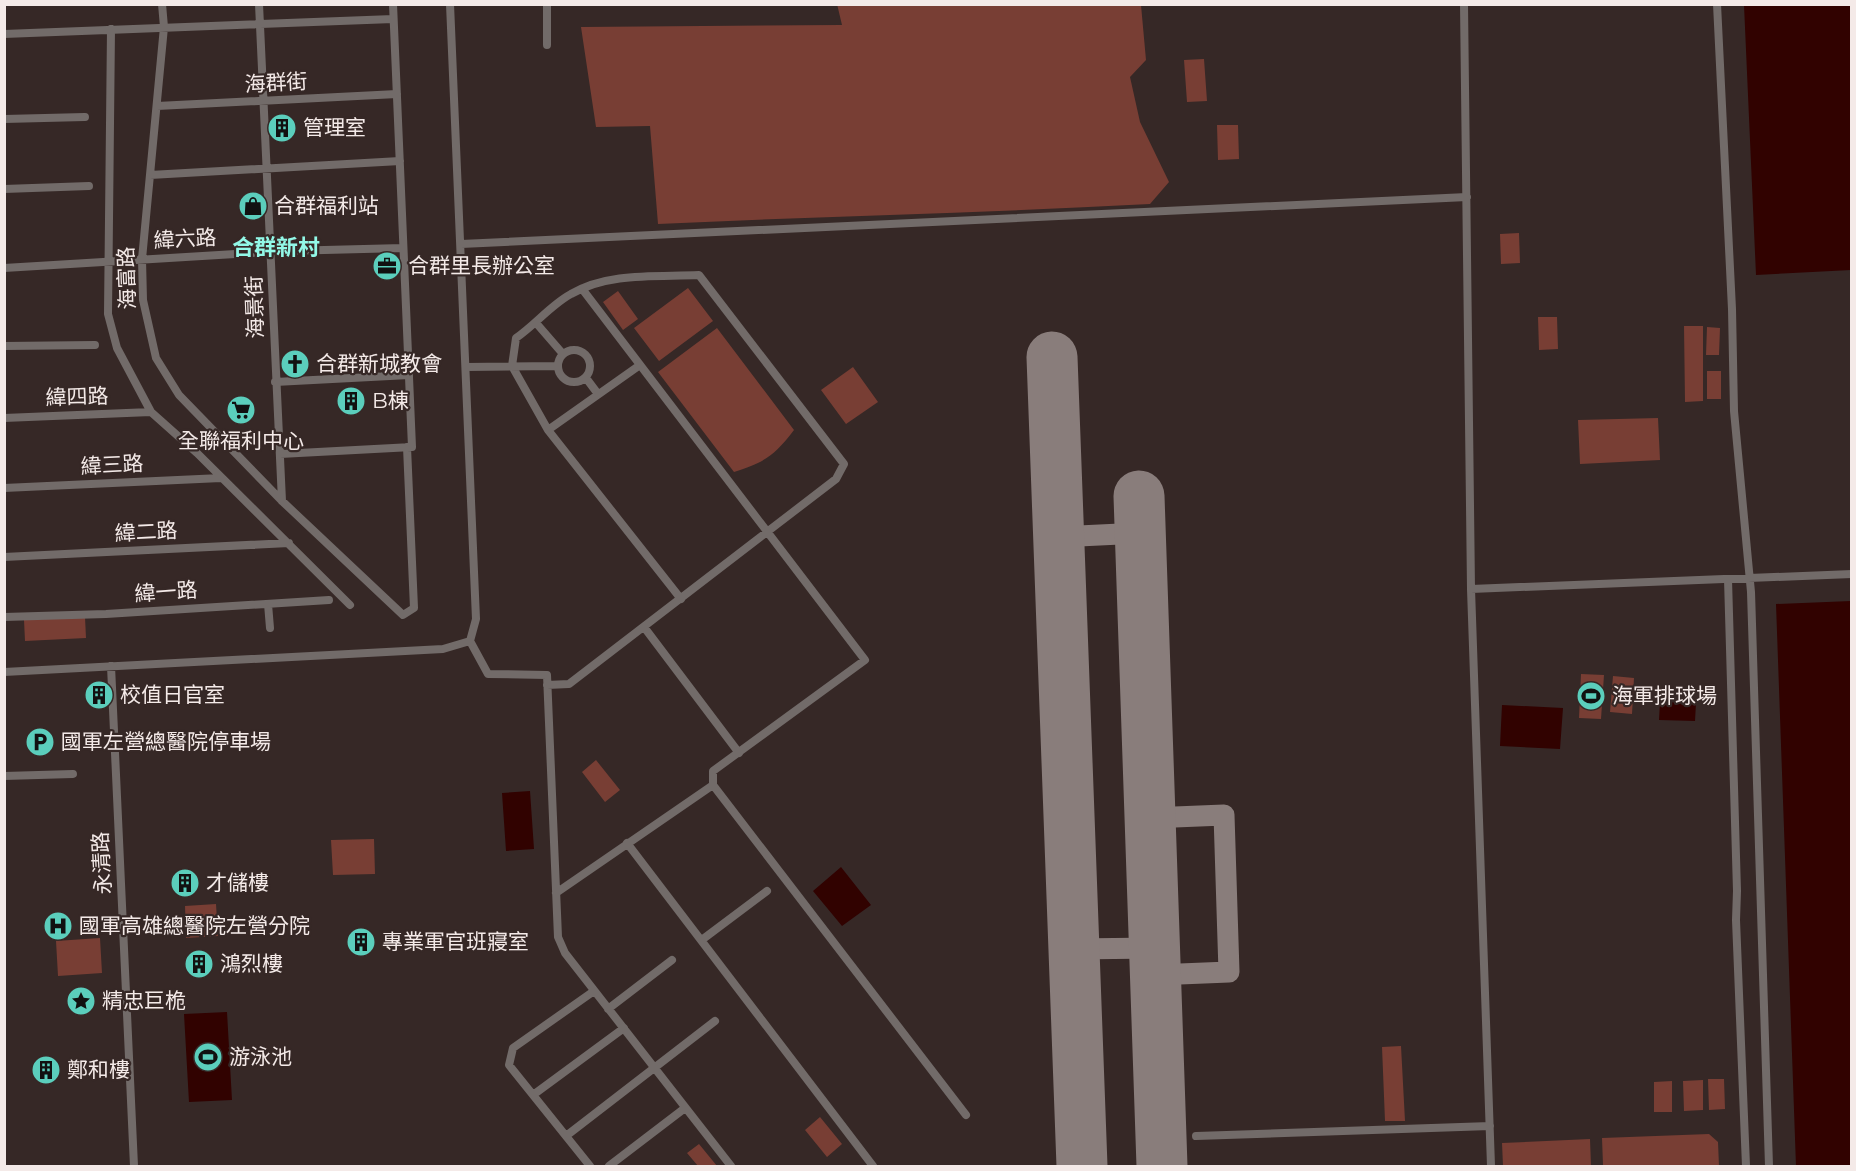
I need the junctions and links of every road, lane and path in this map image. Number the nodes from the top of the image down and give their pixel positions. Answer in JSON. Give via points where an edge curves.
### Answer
{"nodes":[{"id":1,"x":162,"y":4,"type":"edge"},
{"id":2,"x":259,"y":4,"type":"edge"},
{"id":3,"x":393,"y":4,"type":"edge"},
{"id":4,"x":450,"y":4,"type":"edge"},
{"id":5,"x":547,"y":4,"type":"edge"},
{"id":6,"x":1464,"y":4,"type":"edge"},
{"id":7,"x":1717,"y":4,"type":"edge"},
{"id":8,"x":393,"y":19,"type":"junction"},
{"id":9,"x":259,"y":23,"type":"junction"},
{"id":10,"x":164,"y":27,"type":"junction"},
{"id":11,"x":111,"y":29,"type":"junction"},
{"id":12,"x":4,"y":34,"type":"edge"},
{"id":13,"x":547,"y":45,"type":"dead end"},
{"id":14,"x":397,"y":94,"type":"junction"},
{"id":15,"x":263,"y":102,"type":"junction"},
{"id":16,"x":157,"y":106,"type":"junction"},
{"id":17,"x":85,"y":117,"type":"dead end"},
{"id":18,"x":4,"y":119,"type":"edge"},
{"id":19,"x":400,"y":162,"type":"junction"},
{"id":20,"x":266,"y":170,"type":"junction"},
{"id":21,"x":150,"y":175,"type":"junction"},
{"id":22,"x":89,"y":186,"type":"dead end"},
{"id":23,"x":4,"y":189,"type":"edge"},
{"id":24,"x":1467,"y":197,"type":"junction"},
{"id":25,"x":460,"y":244,"type":"junction"},
{"id":26,"x":403,"y":248,"type":"junction"},
{"id":27,"x":271,"y":252,"type":"junction"},
{"id":28,"x":141,"y":259,"type":"junction"},
{"id":29,"x":108,"y":263,"type":"junction"},
{"id":30,"x":4,"y":268,"type":"edge"},
{"id":31,"x":583,"y":290,"type":"junction"},
{"id":32,"x":537,"y":324,"type":"junction"},
{"id":33,"x":95,"y":345,"type":"dead end"},
{"id":34,"x":4,"y":346,"type":"edge"},
{"id":35,"x":563,"y":354,"type":"junction"},
{"id":36,"x":640,"y":365,"type":"junction"},
{"id":37,"x":512,"y":366,"type":"junction"},
{"id":38,"x":558,"y":366,"type":"junction"},
{"id":39,"x":466,"y":367,"type":"junction"},
{"id":40,"x":409,"y":375,"type":"junction"},
{"id":41,"x":586,"y":378,"type":"junction"},
{"id":42,"x":275,"y":382,"type":"junction"},
{"id":43,"x":598,"y":394,"type":"junction"},
{"id":44,"x":151,"y":412,"type":"junction"},
{"id":45,"x":4,"y":418,"type":"edge"},
{"id":46,"x":548,"y":430,"type":"junction"},
{"id":47,"x":410,"y":447,"type":"junction"},
{"id":48,"x":280,"y":454,"type":"junction"},
{"id":49,"x":221,"y":478,"type":"junction"},
{"id":50,"x":4,"y":488,"type":"edge"},
{"id":51,"x":282,"y":501,"type":"junction"},
{"id":52,"x":767,"y":531,"type":"junction"},
{"id":53,"x":289,"y":543,"type":"junction"},
{"id":54,"x":4,"y":557,"type":"edge"},
{"id":55,"x":1851,"y":574,"type":"edge"},
{"id":56,"x":1749,"y":577,"type":"junction"},
{"id":57,"x":1728,"y":579,"type":"junction"},
{"id":58,"x":1471,"y":590,"type":"junction"},
{"id":59,"x":681,"y":599,"type":"junction"},
{"id":60,"x":329,"y":600,"type":"dead end"},
{"id":61,"x":268,"y":604,"type":"junction"},
{"id":62,"x":350,"y":604,"type":"dead end"},
{"id":63,"x":4,"y":617,"type":"edge"},
{"id":64,"x":644,"y":627,"type":"junction"},
{"id":65,"x":270,"y":628,"type":"dead end"},
{"id":66,"x":470,"y":641,"type":"junction"},
{"id":67,"x":111,"y":666,"type":"junction"},
{"id":68,"x":4,"y":672,"type":"edge"},
{"id":69,"x":547,"y":686,"type":"junction"},
{"id":70,"x":739,"y":753,"type":"junction"},
{"id":71,"x":73,"y":774,"type":"dead end"},
{"id":72,"x":4,"y":776,"type":"edge"},
{"id":73,"x":713,"y":785,"type":"junction"},
{"id":74,"x":627,"y":843,"type":"junction"},
{"id":75,"x":767,"y":891,"type":"dead end"},
{"id":76,"x":556,"y":893,"type":"junction"},
{"id":77,"x":703,"y":939,"type":"junction"},
{"id":78,"x":672,"y":960,"type":"dead end"},
{"id":79,"x":594,"y":991,"type":"junction"},
{"id":80,"x":608,"y":1009,"type":"junction"},
{"id":81,"x":715,"y":1021,"type":"dead end"},
{"id":82,"x":624,"y":1028,"type":"junction"},
{"id":83,"x":654,"y":1068,"type":"junction"},
{"id":84,"x":533,"y":1095,"type":"junction"},
{"id":85,"x":685,"y":1108,"type":"junction"},
{"id":86,"x":966,"y":1115,"type":"dead end"},
{"id":87,"x":1490,"y":1126,"type":"junction"},
{"id":88,"x":566,"y":1136,"type":"junction"},
{"id":89,"x":1196,"y":1136,"type":"dead end"},
{"id":90,"x":134,"y":1167,"type":"edge"},
{"id":91,"x":590,"y":1167,"type":"edge"},
{"id":92,"x":609,"y":1167,"type":"edge"},
{"id":93,"x":731,"y":1167,"type":"edge"},
{"id":94,"x":873,"y":1167,"type":"edge"},
{"id":95,"x":1491,"y":1167,"type":"edge"},
{"id":96,"x":1746,"y":1167,"type":"edge"},
{"id":97,"x":1769,"y":1167,"type":"edge"}],
"edges":[{"from":1,"to":10,"type":"street","name":"海富路"},
{"from":2,"to":9,"type":"street","name":"海景街"},
{"from":3,"to":8,"type":"street"},
{"from":4,"to":25,"type":"street"},
{"from":5,"to":13,"type":"street"},
{"from":6,"to":24,"type":"street"},
{"from":7,"to":56,"type":"street","via":[[1734,411]]},
{"from":8,"to":9,"type":"street"},
{"from":8,"to":14,"type":"street"},
{"from":9,"to":10,"type":"street"},
{"from":9,"to":15,"type":"street","name":"海景街"},
{"from":10,"to":11,"type":"street"},
{"from":10,"to":16,"type":"street","name":"海富路"},
{"from":11,"to":12,"type":"street"},
{"from":11,"to":29,"type":"street"},
{"from":14,"to":15,"type":"street","name":"海群街"},
{"from":14,"to":19,"type":"street"},
{"from":15,"to":16,"type":"street","name":"海群街"},
{"from":15,"to":20,"type":"street","name":"海景街"},
{"from":16,"to":21,"type":"street","name":"海富路"},
{"from":17,"to":18,"type":"street"},
{"from":19,"to":20,"type":"street"},
{"from":19,"to":26,"type":"street"},
{"from":20,"to":21,"type":"street"},
{"from":20,"to":27,"type":"street","name":"海景街"},
{"from":21,"to":28,"type":"street","name":"海富路"},
{"from":22,"to":23,"type":"street"},
{"from":24,"to":25,"type":"street"},
{"from":24,"to":58,"type":"street"},
{"from":25,"to":39,"type":"street"},
{"from":26,"to":27,"type":"street","name":"緯六路"},
{"from":26,"to":40,"type":"street"},
{"from":27,"to":28,"type":"street","name":"緯六路"},
{"from":27,"to":42,"type":"street","name":"海景街"},
{"from":28,"to":29,"type":"street","name":"緯六路"},
{"from":28,"to":51,"type":"street","name":"海富路","via":[[143,300],[163,373],[178,395]]},
{"from":29,"to":30,"type":"street","name":"緯六路"},
{"from":29,"to":44,"type":"street","via":[[111,328],[117,348]]},
{"from":31,"to":32,"type":"street","via":[[571,294]]},
{"from":31,"to":36,"type":"street"},
{"from":31,"to":52,"type":"street","via":[[614,278],[699,275],[844,464],[836,479]]},
{"from":32,"to":35,"type":"street"},
{"from":32,"to":37,"type":"street","via":[[516,338]]},
{"from":33,"to":34,"type":"street"},
{"from":35,"to":38,"type":"street"},
{"from":35,"to":41,"type":"street","via":[[572,350],[586,355],[591,369]]},
{"from":36,"to":43,"type":"street"},
{"from":36,"to":52,"type":"street"},
{"from":37,"to":38,"type":"street"},
{"from":37,"to":39,"type":"street"},
{"from":37,"to":46,"type":"street"},
{"from":38,"to":41,"type":"street","via":[[565,380],[576,382]]},
{"from":39,"to":66,"type":"street","via":[[476,619]]},
{"from":40,"to":42,"type":"street"},
{"from":40,"to":47,"type":"street"},
{"from":41,"to":43,"type":"street"},
{"from":42,"to":48,"type":"street","name":"海景街"},
{"from":43,"to":46,"type":"street"},
{"from":44,"to":45,"type":"street","name":"緯四路"},
{"from":44,"to":49,"type":"street"},
{"from":46,"to":59,"type":"street"},
{"from":47,"to":48,"type":"street"},
{"from":47,"to":51,"type":"street","name":"海富路","via":[[414,600],[411,613],[403,615]]},
{"from":48,"to":51,"type":"street","name":"海景街"},
{"from":49,"to":50,"type":"street","name":"緯三路"},
{"from":49,"to":53,"type":"street"},
{"from":52,"to":59,"type":"street"},
{"from":52,"to":70,"type":"street","via":[[865,660]]},
{"from":53,"to":54,"type":"street","name":"緯二路"},
{"from":53,"to":62,"type":"street"},
{"from":55,"to":56,"type":"street"},
{"from":56,"to":57,"type":"street"},
{"from":56,"to":97,"type":"street"},
{"from":57,"to":58,"type":"street"},
{"from":57,"to":96,"type":"street"},
{"from":58,"to":87,"type":"street"},
{"from":59,"to":64,"type":"street"},
{"from":60,"to":61,"type":"street","name":"緯一路"},
{"from":61,"to":63,"type":"street","name":"緯一路"},
{"from":61,"to":65,"type":"street"},
{"from":64,"to":69,"type":"street","via":[[569,684]]},
{"from":64,"to":70,"type":"street"},
{"from":66,"to":67,"type":"street","via":[[443,649]]},
{"from":66,"to":69,"type":"street","via":[[488,674],[547,675]]},
{"from":67,"to":68,"type":"street"},
{"from":67,"to":90,"type":"street","name":"永清路"},
{"from":69,"to":76,"type":"street"},
{"from":70,"to":73,"type":"street","via":[[713,771]]},
{"from":71,"to":72,"type":"street"},
{"from":73,"to":74,"type":"street"},
{"from":73,"to":86,"type":"street"},
{"from":74,"to":76,"type":"street"},
{"from":74,"to":77,"type":"street"},
{"from":75,"to":77,"type":"street"},
{"from":76,"to":79,"type":"street","via":[[558,937],[565,954]]},
{"from":77,"to":94,"type":"street"},
{"from":78,"to":80,"type":"street"},
{"from":79,"to":80,"type":"street"},
{"from":79,"to":84,"type":"street","via":[[513,1048],[509,1065]]},
{"from":80,"to":82,"type":"street"},
{"from":81,"to":83,"type":"street"},
{"from":82,"to":83,"type":"street"},
{"from":82,"to":84,"type":"street"},
{"from":83,"to":85,"type":"street"},
{"from":83,"to":88,"type":"street"},
{"from":84,"to":88,"type":"street"},
{"from":85,"to":92,"type":"street"},
{"from":85,"to":93,"type":"street"},
{"from":87,"to":89,"type":"street"},
{"from":87,"to":95,"type":"street"},
{"from":88,"to":91,"type":"street"}]}
